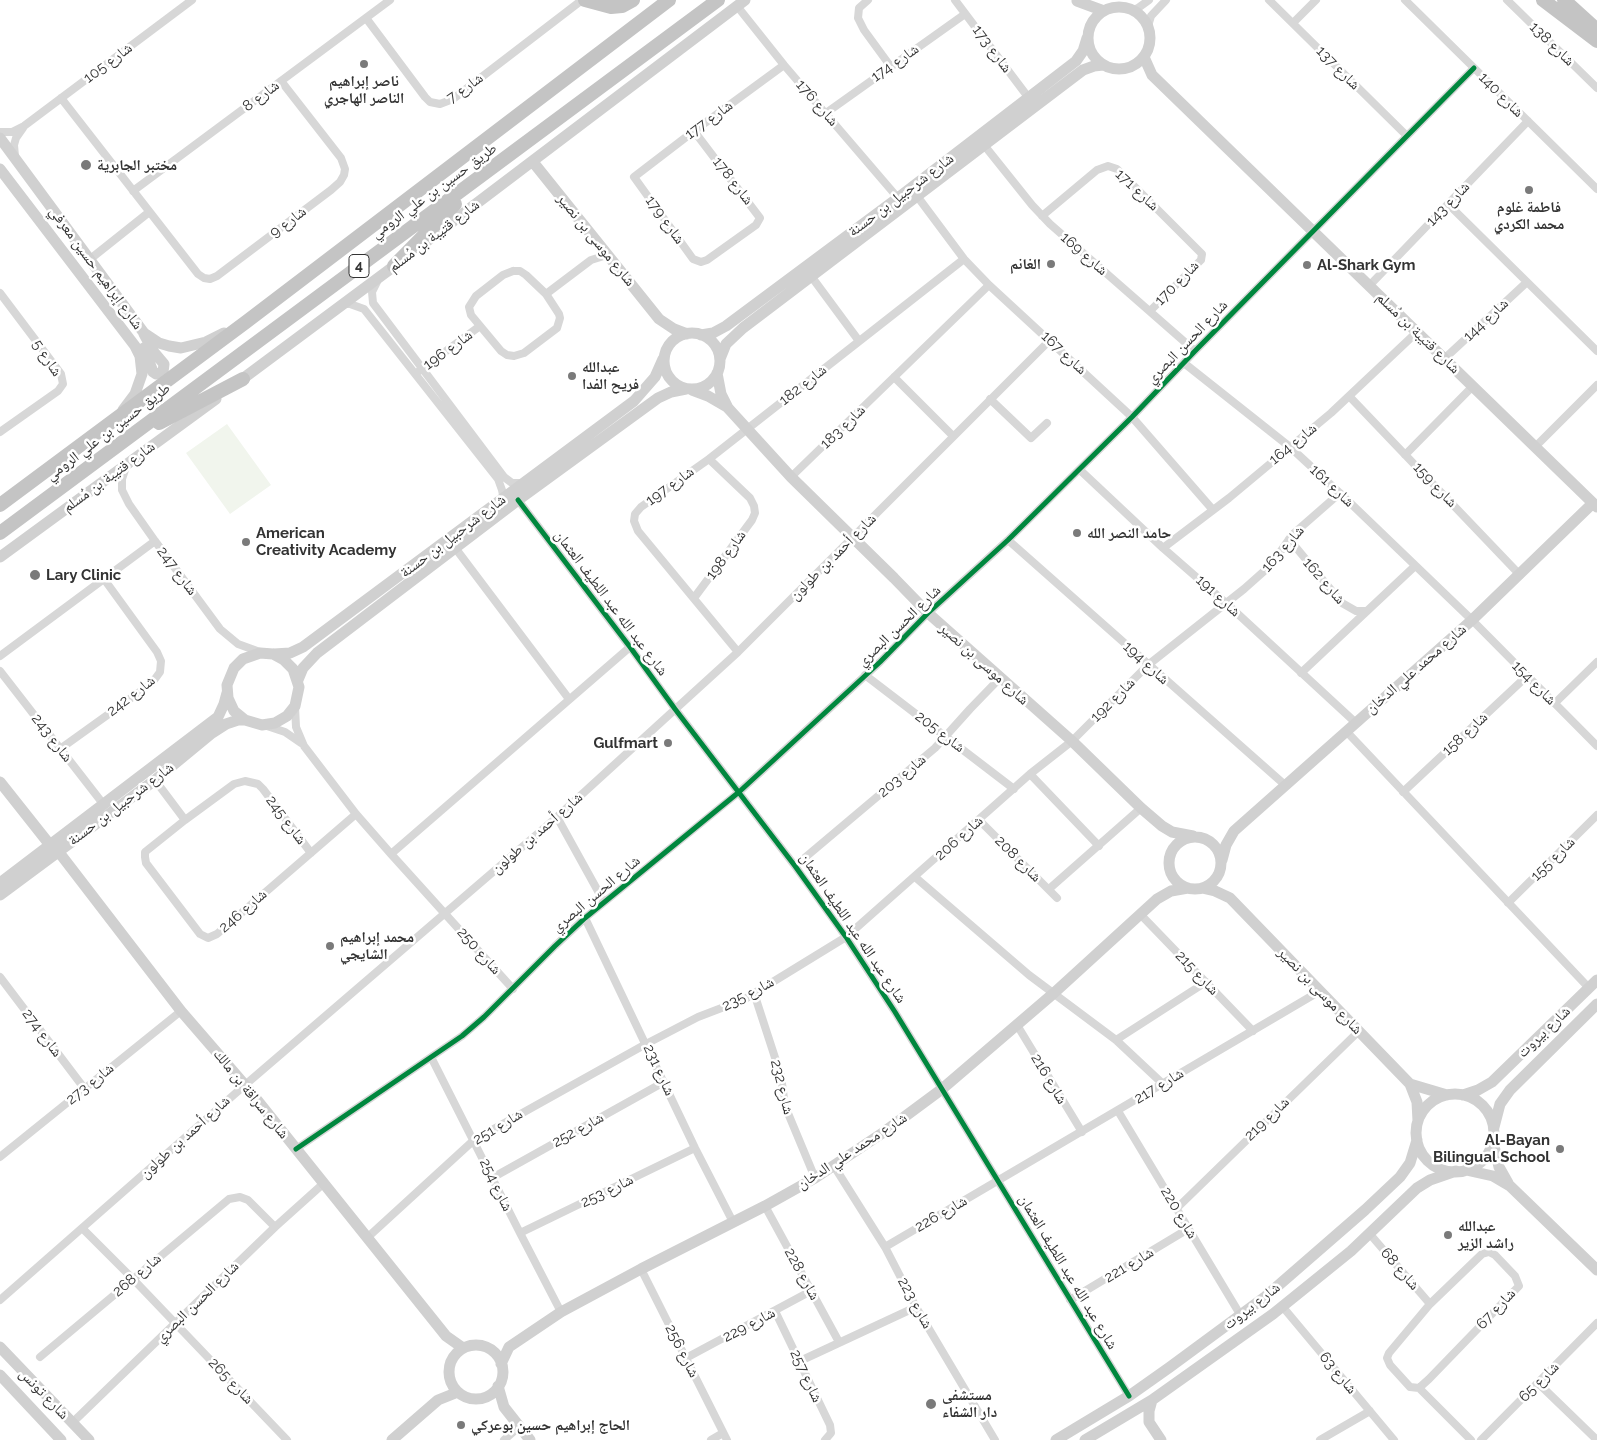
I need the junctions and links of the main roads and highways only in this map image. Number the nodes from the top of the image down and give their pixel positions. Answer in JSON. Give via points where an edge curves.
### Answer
{"nodes":[{"id":1,"x":584,"y":0,"type":"edge"},
{"id":2,"x":633,"y":0,"type":"edge"},
{"id":3,"x":669,"y":0,"type":"edge"},
{"id":4,"x":720,"y":0,"type":"edge"},
{"id":5,"x":1543,"y":0,"type":"edge"},
{"id":6,"x":1564,"y":0,"type":"edge"},
{"id":7,"x":1597,"y":30,"type":"edge"},
{"id":8,"x":1597,"y":41,"type":"edge"},
{"id":9,"x":486,"y":172,"type":"junction"},
{"id":10,"x":394,"y":266,"type":"road end"},
{"id":11,"x":243,"y":379,"type":"road end"},
{"id":12,"x":118,"y":444,"type":"junction"},
{"id":13,"x":0,"y":505,"type":"edge"},
{"id":14,"x":0,"y":534,"type":"edge"}],
"edges":[{"from":1,"to":2,"type":"highway","via":[[611,8]]},
{"from":3,"to":13,"type":"highway","name":"طريق حسين بن علي الرومي","number":"4"},
{"from":4,"to":9,"type":"highway","name":"طريق حسين بن علي الرومي","number":"4"},
{"from":5,"to":8,"type":"highway"},
{"from":6,"to":7,"type":"highway"},
{"from":9,"to":10,"type":"highway"},
{"from":9,"to":12,"type":"highway","name":"طريق حسين بن علي الرومي","number":"4"},
{"from":11,"to":12,"type":"highway"},
{"from":12,"to":14,"type":"highway","name":"طريق حسين بن علي الرومي","number":"4"}]}
